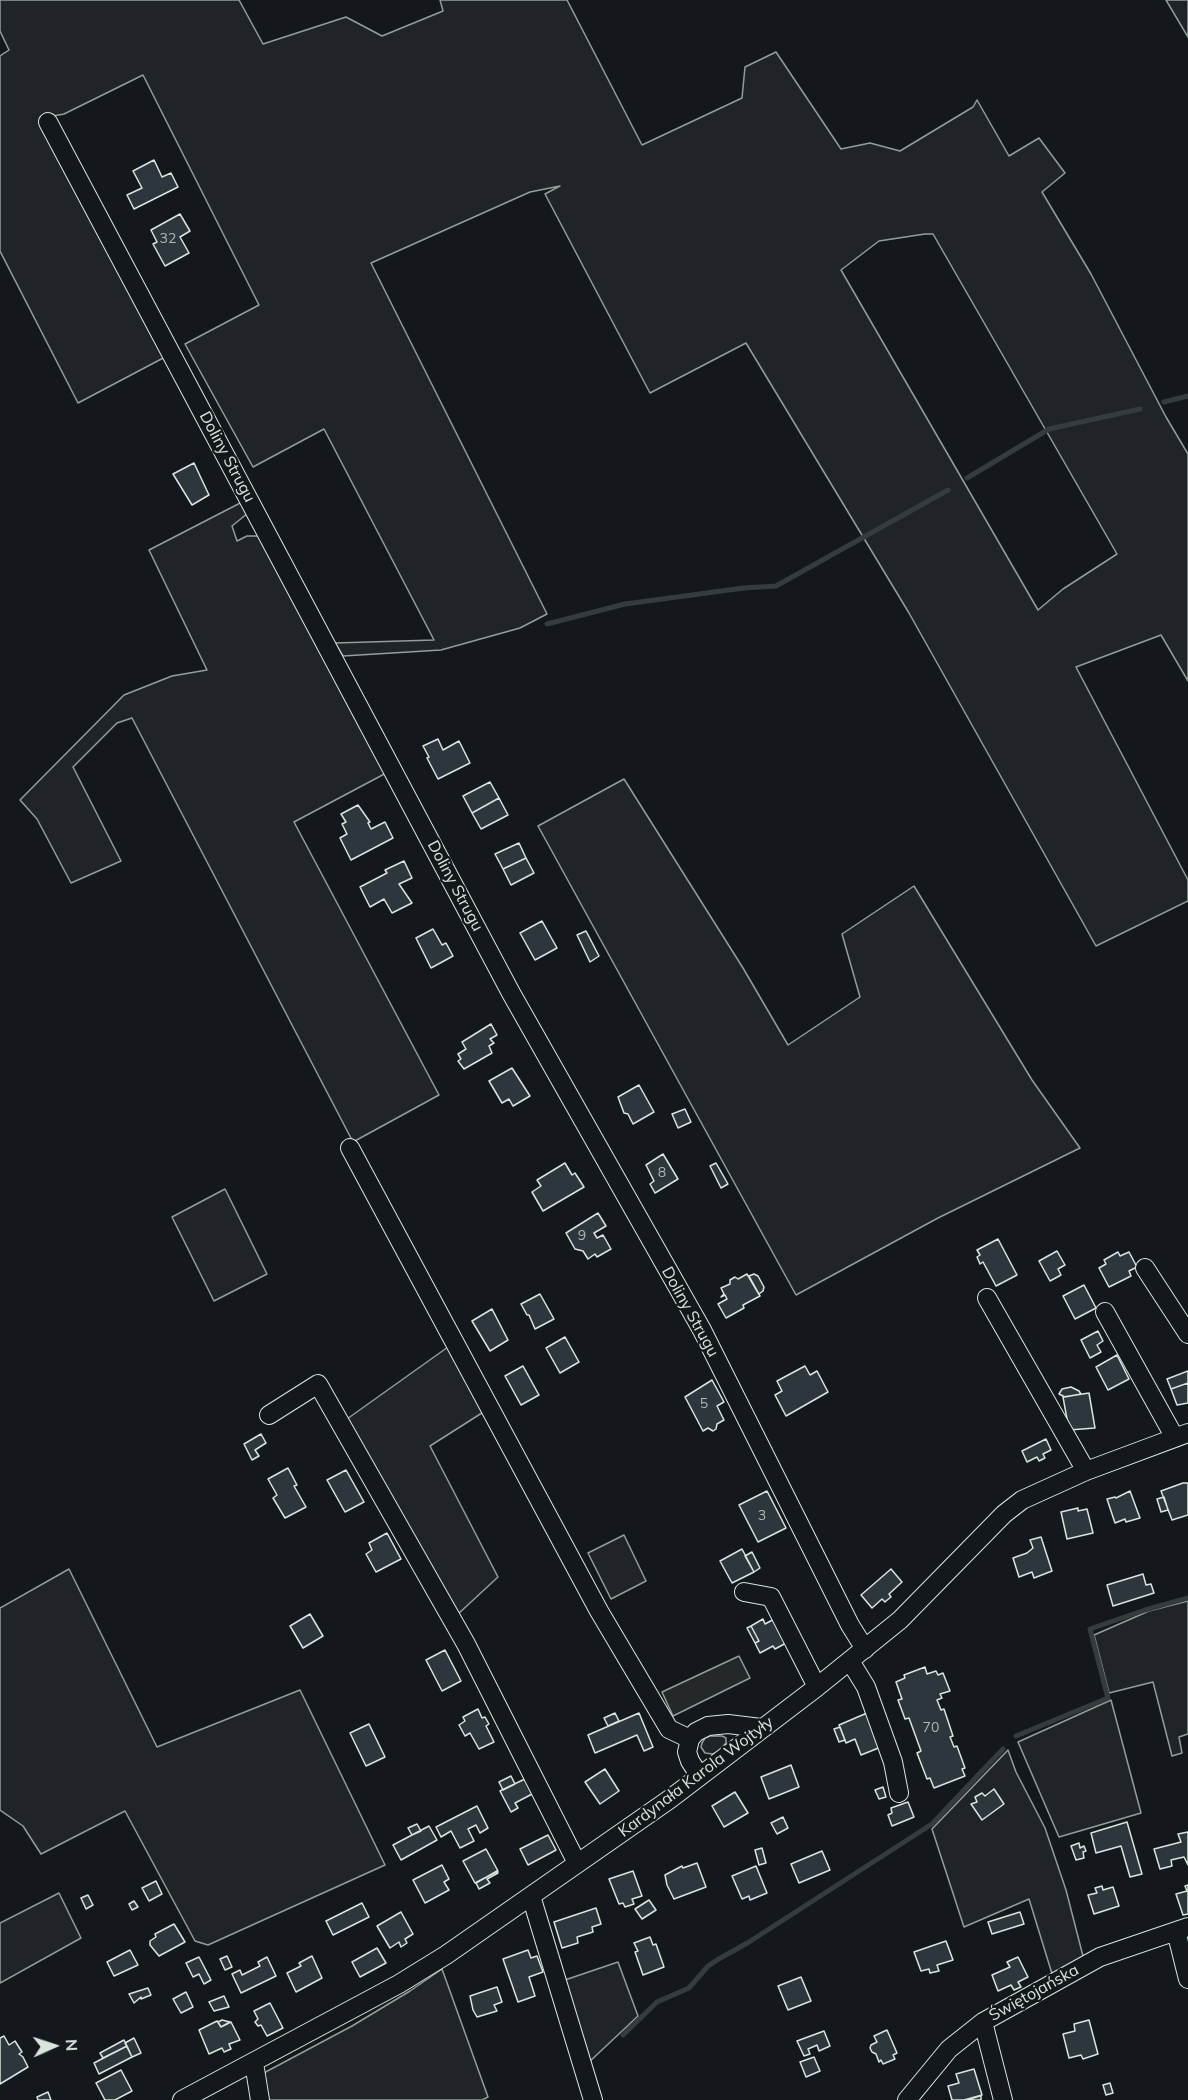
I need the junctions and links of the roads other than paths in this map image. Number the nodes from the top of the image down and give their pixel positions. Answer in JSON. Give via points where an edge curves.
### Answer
{"nodes":[{"id":1,"x":48,"y":122,"type":"dead end"},
{"id":2,"x":350,"y":1148,"type":"dead end"},
{"id":3,"x":1145,"y":1268,"type":"dead end"},
{"id":4,"x":987,"y":1298,"type":"dead end"},
{"id":5,"x":1105,"y":1312,"type":"dead end"},
{"id":6,"x":1188,"y":1334,"type":"edge"},
{"id":7,"x":269,"y":1415,"type":"dead end"},
{"id":8,"x":1182,"y":1435,"type":"edge"},
{"id":9,"x":1086,"y":1471,"type":"junction"},
{"id":10,"x":744,"y":1592,"type":"dead end"},
{"id":11,"x":865,"y":1649,"type":"junction"},
{"id":12,"x":850,"y":1660,"type":"junction"},
{"id":13,"x":817,"y":1686,"type":"junction"},
{"id":14,"x":761,"y":1728,"type":"junction"},
{"id":15,"x":690,"y":1739,"type":"junction"},
{"id":16,"x":699,"y":1775,"type":"junction"},
{"id":17,"x":899,"y":1793,"type":"dead end"},
{"id":18,"x":577,"y":1863,"type":"junction"},
{"id":19,"x":531,"y":1896,"type":"junction"},
{"id":20,"x":1182,"y":1929,"type":"edge"},
{"id":21,"x":1188,"y":1979,"type":"edge"},
{"id":22,"x":983,"y":2022,"type":"junction"},
{"id":23,"x":254,"y":2063,"type":"junction"},
{"id":24,"x":182,"y":2100,"type":"edge"},
{"id":25,"x":260,"y":2100,"type":"edge"},
{"id":26,"x":593,"y":2100,"type":"edge"},
{"id":27,"x":907,"y":2100,"type":"edge"},
{"id":28,"x":1003,"y":2100,"type":"edge"}],
"edges":[{"from":1,"to":11,"type":"street","name":"Doliny Strugu","via":[[511,993],[702,1330]]},
{"from":2,"to":15,"type":"street","via":[[599,1611],[669,1729]]},
{"from":3,"to":6,"type":"street"},
{"from":4,"to":9,"type":"street"},
{"from":5,"to":8,"type":"street"},
{"from":7,"to":18,"type":"street","via":[[318,1384],[466,1644]]},
{"from":8,"to":9,"type":"street","name":"Kardynała Karola Wojtyły"},
{"from":9,"to":11,"type":"street","name":"Kardynała Karola Wojtyły","via":[[1039,1491],[1004,1514],[909,1612]]},
{"from":10,"to":13,"type":"street","via":[[771,1597]]},
{"from":11,"to":12,"type":"street","name":"Kardynała Karola Wojtyły"},
{"from":12,"to":13,"type":"street","name":"Kardynała Karola Wojtyły"},
{"from":12,"to":17,"type":"street","via":[[866,1687],[893,1762]]},
{"from":13,"to":14,"type":"street","name":"Kardynała Karola Wojtyły"},
{"from":14,"to":15,"type":"street","via":[[708,1726]]},
{"from":14,"to":16,"type":"street","name":"Kardynała Karola Wojtyły"},
{"from":15,"to":16,"type":"street","via":[[687,1752]]},
{"from":16,"to":18,"type":"street","name":"Kardynała Karola Wojtyły"},
{"from":18,"to":19,"type":"street","name":"Kardynała Karola Wojtyły"},
{"from":19,"to":23,"type":"street","name":"Kardynała Karola Wojtyły","via":[[399,1984]]},
{"from":19,"to":26,"type":"street"},
{"from":20,"to":21,"type":"street"},
{"from":20,"to":22,"type":"street","name":"Świętojańska","via":[[1089,1962]]},
{"from":22,"to":27,"type":"street","name":"Świętojańska","via":[[949,2049]]},
{"from":22,"to":28,"type":"street"},
{"from":23,"to":24,"type":"street","name":"Kardynała Karola Wojtyły"},
{"from":23,"to":25,"type":"street"}]}
